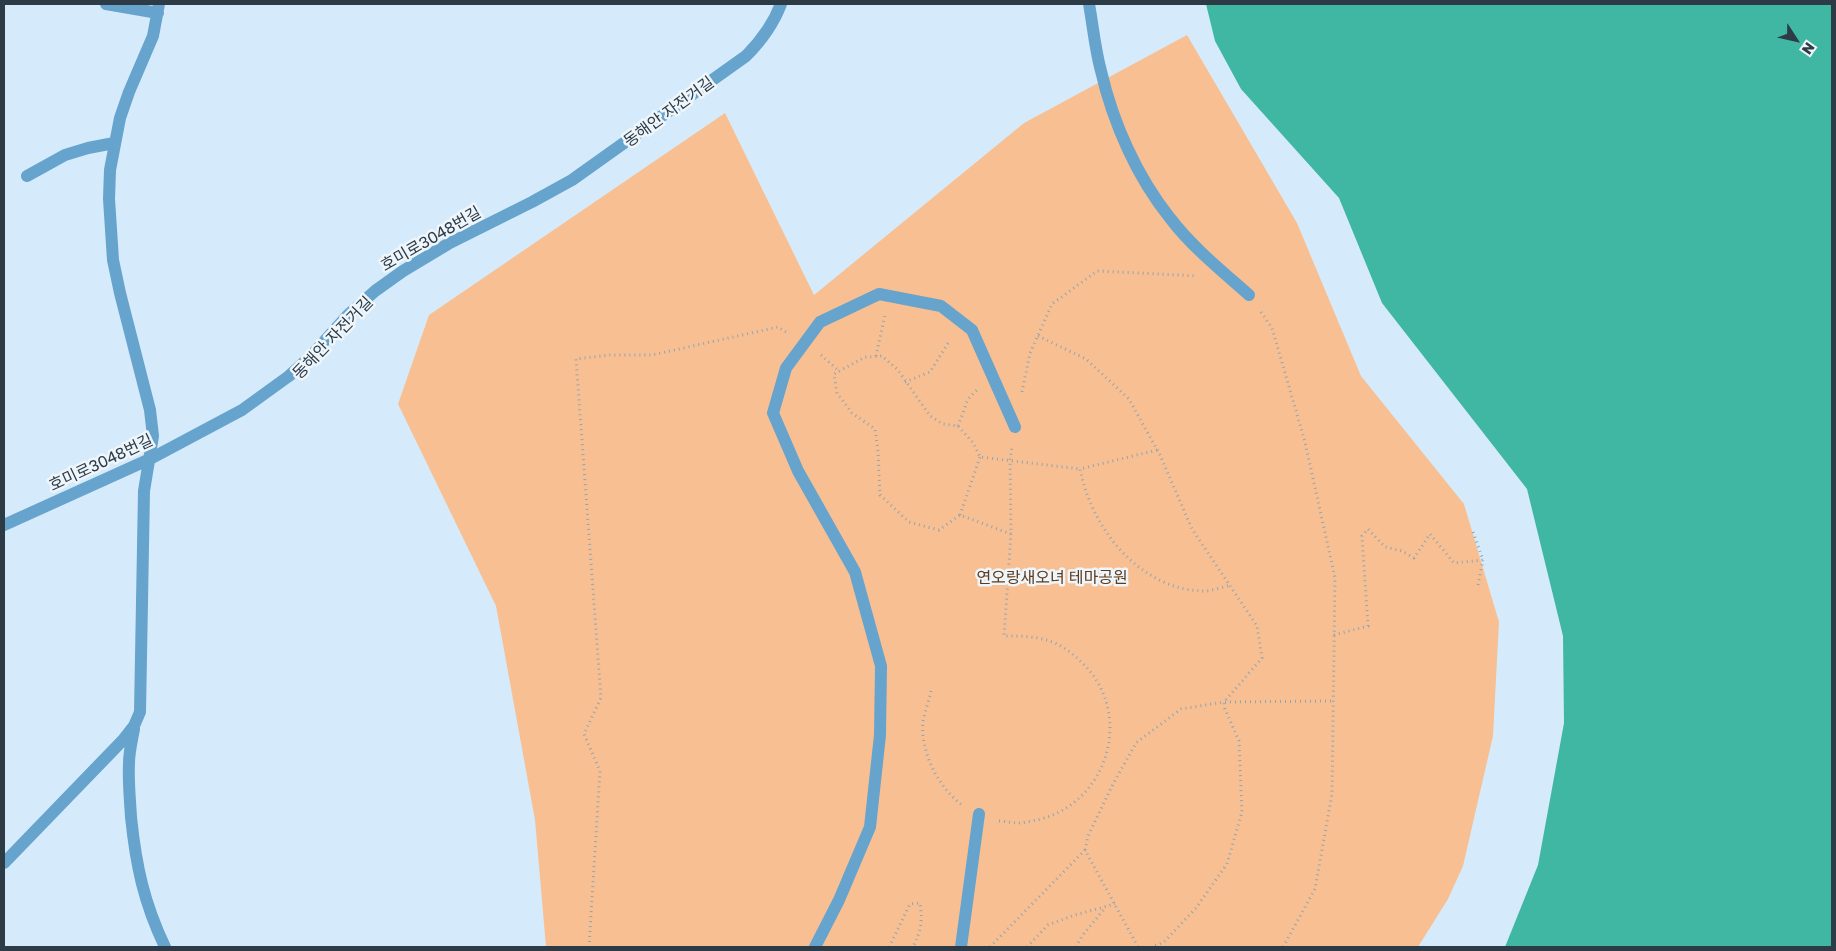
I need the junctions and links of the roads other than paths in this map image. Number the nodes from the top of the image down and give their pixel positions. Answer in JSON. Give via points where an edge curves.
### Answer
{"nodes":[{"id":1,"x":106,"y":4,"type":"edge"},
{"id":2,"x":781,"y":4,"type":"edge"},
{"id":3,"x":1089,"y":4,"type":"edge"},
{"id":4,"x":159,"y":8,"type":"edge"},
{"id":5,"x":114,"y":143,"type":"junction"},
{"id":6,"x":27,"y":176,"type":"dead end"},
{"id":7,"x":1249,"y":295,"type":"road end"},
{"id":8,"x":1015,"y":428,"type":"road end"},
{"id":9,"x":150,"y":459,"type":"junction"},
{"id":10,"x":4,"y":525,"type":"edge"},
{"id":11,"x":134,"y":726,"type":"junction"},
{"id":12,"x":979,"y":814,"type":"road end"},
{"id":13,"x":4,"y":863,"type":"edge"},
{"id":14,"x":165,"y":947,"type":"edge"},
{"id":15,"x":815,"y":947,"type":"edge"},
{"id":16,"x":961,"y":947,"type":"edge"}],
"edges":[{"from":1,"to":4,"type":"street"},
{"from":2,"to":9,"type":"street","name":"호미로3048번길","via":[[763,39],[746,56],[664,116],[572,180],[403,271],[348,315],[311,356],[267,393],[242,410]]},
{"from":3,"to":7,"type":"street","via":[[1100,71],[1109,102],[1143,176],[1170,219],[1199,251]]},
{"from":4,"to":5,"type":"street","via":[[153,36],[129,92]]},
{"from":5,"to":6,"type":"street","via":[[65,155]]},
{"from":5,"to":9,"type":"street","via":[[109,199],[113,260],[150,410],[153,436]]},
{"from":8,"to":15,"type":"street","via":[[972,330],[941,306],[879,294],[820,322],[786,368],[773,412],[798,470],[855,572],[881,666],[880,735],[870,827]]},
{"from":9,"to":10,"type":"street","name":"호미로3048번길"},
{"from":9,"to":11,"type":"street","via":[[142,526],[141,698]]},
{"from":11,"to":13,"type":"street"},
{"from":11,"to":14,"type":"street","via":[[129,795],[135,858],[153,923]]},
{"from":12,"to":16,"type":"street"}]}
